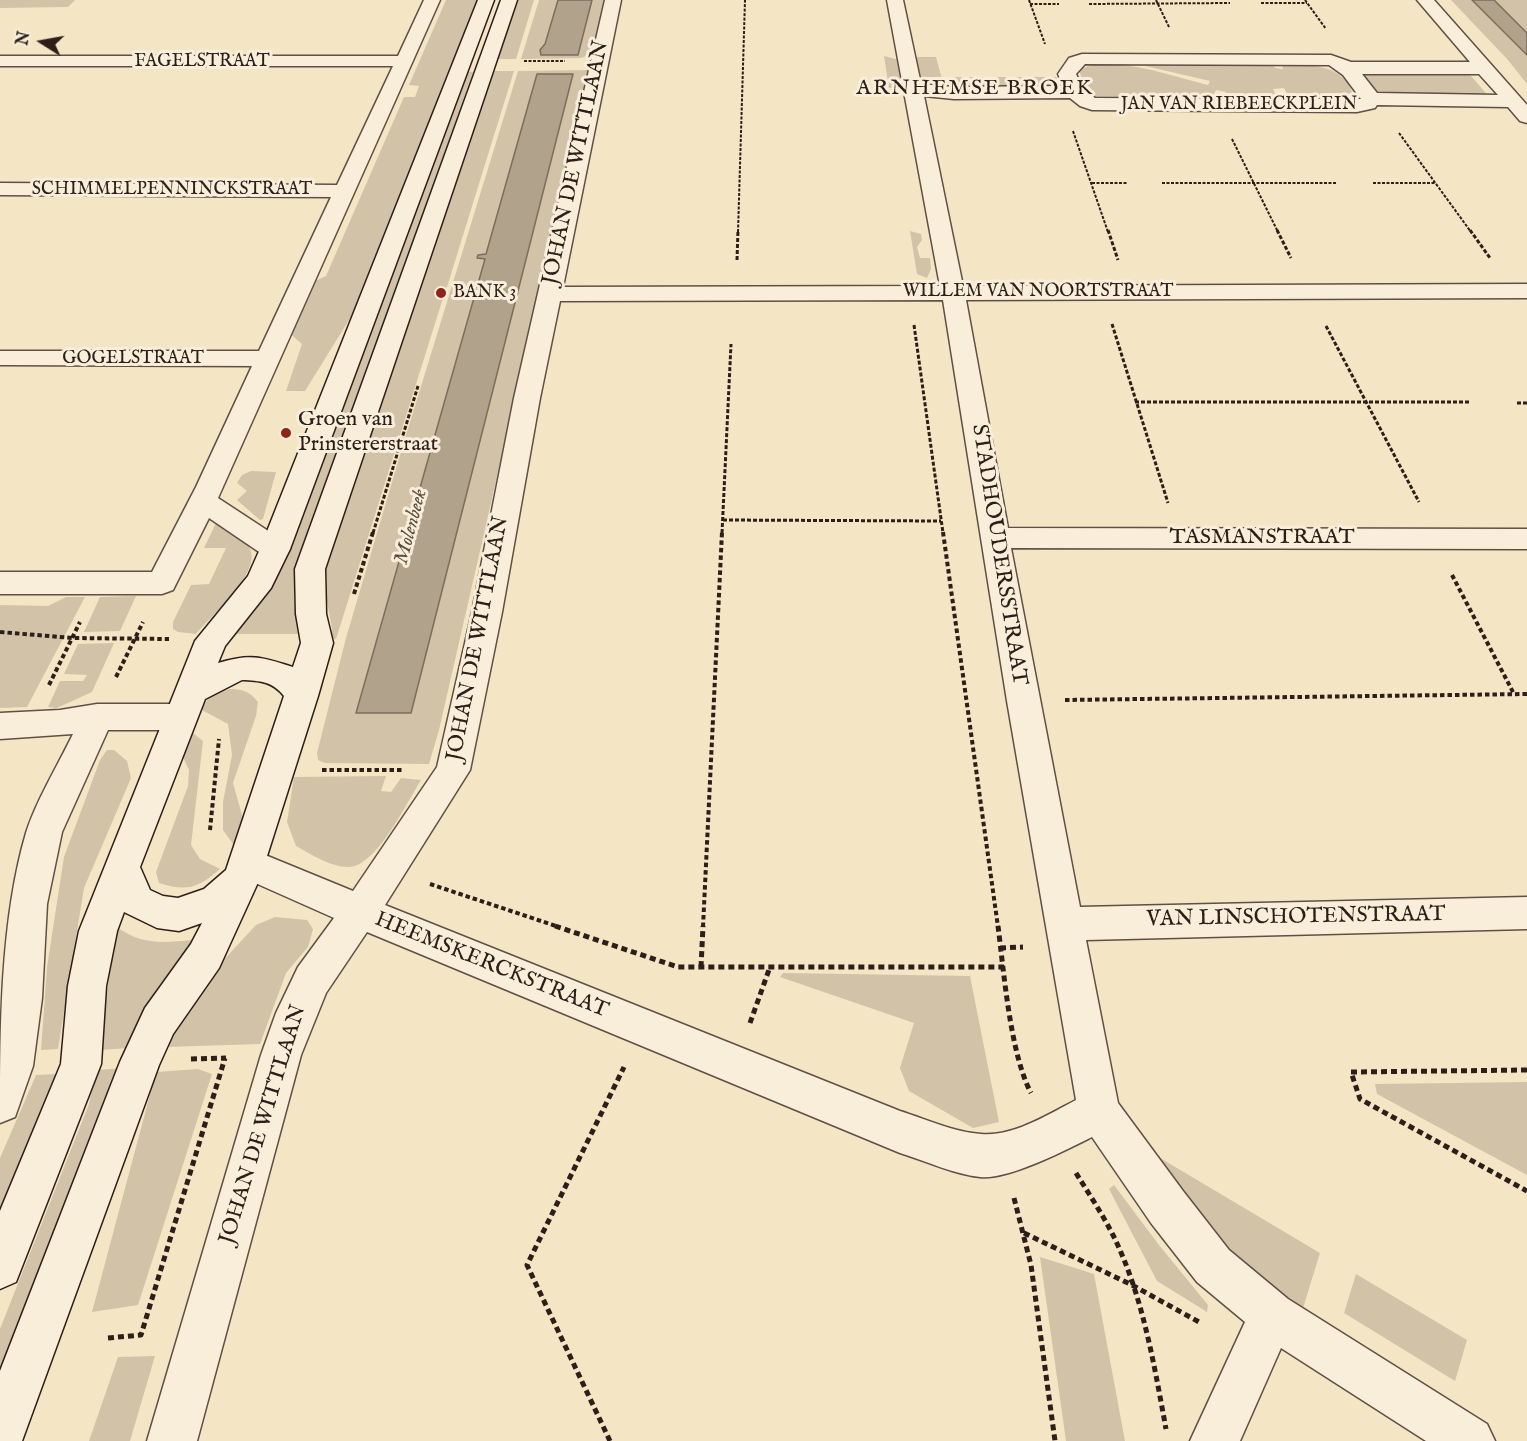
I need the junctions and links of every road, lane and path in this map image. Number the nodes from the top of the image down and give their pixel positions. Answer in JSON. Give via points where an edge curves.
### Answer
{"nodes":[{"id":1,"x":432,"y":0,"type":"edge"},
{"id":2,"x":486,"y":0,"type":"edge"},
{"id":3,"x":509,"y":0,"type":"edge"},
{"id":4,"x":612,"y":0,"type":"edge"},
{"id":5,"x":745,"y":0,"type":"edge"},
{"id":6,"x":895,"y":0,"type":"edge"},
{"id":7,"x":1425,"y":0,"type":"edge"},
{"id":8,"x":1030,"y":2,"type":"edge"},
{"id":9,"x":1230,"y":3,"type":"dead end"},
{"id":10,"x":1261,"y":3,"type":"dead end"},
{"id":11,"x":1308,"y":3,"type":"dead end"},
{"id":12,"x":1059,"y":4,"type":"dead end"},
{"id":13,"x":1089,"y":4,"type":"dead end"},
{"id":14,"x":404,"y":61,"type":"junction"},
{"id":15,"x":539,"y":61,"type":"dead end"},
{"id":16,"x":570,"y":61,"type":"dead end"},
{"id":17,"x":0,"y":62,"type":"edge"},
{"id":18,"x":1480,"y":64,"type":"junction"},
{"id":19,"x":1349,"y":68,"type":"junction"},
{"id":20,"x":990,"y":75,"type":"dead end"},
{"id":21,"x":1075,"y":83,"type":"junction"},
{"id":22,"x":912,"y":89,"type":"junction"},
{"id":23,"x":1370,"y":102,"type":"junction"},
{"id":24,"x":1216,"y":106,"type":"junction"},
{"id":25,"x":1520,"y":109,"type":"edge"},
{"id":26,"x":1092,"y":183,"type":"junction"},
{"id":27,"x":1128,"y":183,"type":"dead end"},
{"id":28,"x":1162,"y":183,"type":"dead end"},
{"id":29,"x":1254,"y":183,"type":"junction"},
{"id":30,"x":1336,"y":183,"type":"dead end"},
{"id":31,"x":1373,"y":183,"type":"dead end"},
{"id":32,"x":1436,"y":183,"type":"junction"},
{"id":33,"x":0,"y":189,"type":"edge"},
{"id":34,"x":345,"y":191,"type":"junction"},
{"id":35,"x":1521,"y":291,"type":"edge"},
{"id":36,"x":953,"y":292,"type":"junction"},
{"id":37,"x":1102,"y":292,"type":"junction"},
{"id":38,"x":1130,"y":292,"type":"junction"},
{"id":39,"x":1308,"y":292,"type":"junction"},
{"id":40,"x":549,"y":294,"type":"junction"},
{"id":41,"x":736,"y":294,"type":"junction"},
{"id":42,"x":731,"y":344,"type":"dead end"},
{"id":43,"x":0,"y":358,"type":"edge"},
{"id":44,"x":267,"y":359,"type":"junction"},
{"id":45,"x":1135,"y":402,"type":"junction"},
{"id":46,"x":1366,"y":402,"type":"junction"},
{"id":47,"x":1471,"y":402,"type":"dead end"},
{"id":48,"x":1517,"y":403,"type":"dead end"},
{"id":49,"x":1527,"y":403,"type":"edge"},
{"id":50,"x":203,"y":501,"type":"junction"},
{"id":51,"x":723,"y":520,"type":"junction"},
{"id":52,"x":941,"y":521,"type":"dead end"},
{"id":53,"x":997,"y":538,"type":"junction"},
{"id":54,"x":1180,"y":538,"type":"junction"},
{"id":55,"x":1436,"y":538,"type":"junction"},
{"id":56,"x":1527,"y":539,"type":"edge"},
{"id":57,"x":275,"y":549,"type":"junction"},
{"id":58,"x":0,"y":583,"type":"edge"},
{"id":59,"x":99,"y":583,"type":"junction"},
{"id":60,"x":162,"y":583,"type":"junction"},
{"id":61,"x":0,"y":632,"type":"edge"},
{"id":62,"x":72,"y":638,"type":"junction"},
{"id":63,"x":135,"y":638,"type":"junction"},
{"id":64,"x":211,"y":641,"type":"junction"},
{"id":65,"x":1514,"y":694,"type":"junction"},
{"id":66,"x":1527,"y":694,"type":"edge"},
{"id":67,"x":302,"y":696,"type":"junction"},
{"id":68,"x":1023,"y":701,"type":"junction"},
{"id":69,"x":186,"y":704,"type":"junction"},
{"id":70,"x":97,"y":717,"type":"junction"},
{"id":71,"x":15,"y":726,"type":"edge"},
{"id":72,"x":122,"y":867,"type":"junction"},
{"id":73,"x":245,"y":870,"type":"junction"},
{"id":74,"x":389,"y":870,"type":"junction"},
{"id":75,"x":358,"y":913,"type":"junction"},
{"id":76,"x":1527,"y":913,"type":"edge"},
{"id":77,"x":1064,"y":924,"type":"junction"},
{"id":78,"x":701,"y":967,"type":"junction"},
{"id":79,"x":770,"y":967,"type":"junction"},
{"id":80,"x":1004,"y":967,"type":"dead end"},
{"id":81,"x":643,"y":1028,"type":"junction"},
{"id":82,"x":225,"y":1058,"type":"dead end"},
{"id":83,"x":736,"y":1064,"type":"junction"},
{"id":84,"x":1527,"y":1070,"type":"edge"},
{"id":85,"x":0,"y":1103,"type":"edge"},
{"id":86,"x":1099,"y":1111,"type":"junction"},
{"id":87,"x":1003,"y":1154,"type":"junction"},
{"id":88,"x":1527,"y":1191,"type":"edge"},
{"id":89,"x":1023,"y":1232,"type":"junction"},
{"id":90,"x":0,"y":1266,"type":"edge"},
{"id":91,"x":1263,"y":1333,"type":"junction"},
{"id":92,"x":108,"y":1338,"type":"dead end"},
{"id":93,"x":0,"y":1434,"type":"edge"},
{"id":94,"x":172,"y":1441,"type":"edge"},
{"id":95,"x":610,"y":1441,"type":"edge"},
{"id":96,"x":1055,"y":1441,"type":"edge"},
{"id":97,"x":1215,"y":1441,"type":"edge"},
{"id":98,"x":1470,"y":1441,"type":"edge"}],
"edges":[{"from":1,"to":14,"type":"street"},
{"from":2,"to":57,"type":"street"},
{"from":3,"to":67,"type":"street","via":[[310,569],[311,614],[317,643]]},
{"from":4,"to":40,"type":"street","name":"JOHAN DE WITTLAAN"},
{"from":5,"to":41,"type":"path"},
{"from":6,"to":22,"type":"street","name":"STADHOUDERSSTRAAT"},
{"from":7,"to":18,"type":"street"},
{"from":8,"to":12,"type":"path"},
{"from":8,"to":21,"type":"path","via":[[1049,54]]},
{"from":9,"to":13,"type":"path"},
{"from":10,"to":11,"type":"path"},
{"from":14,"to":17,"type":"street","name":"FAGELSTRAAT"},
{"from":14,"to":34,"type":"street"},
{"from":15,"to":16,"type":"path"},
{"from":18,"to":19,"type":"street","name":"JAN VAN RIEBEECKPLEIN"},
{"from":18,"to":25,"type":"street"},
{"from":19,"to":21,"type":"street","name":"JAN VAN RIEBEECKPLEIN","via":[[1316,60],[1082,59]]},
{"from":19,"to":23,"type":"street","name":"JAN VAN RIEBEECKPLEIN"},
{"from":20,"to":21,"type":"street","name":"JAN VAN RIEBEECKPLEIN"},
{"from":21,"to":22,"type":"street","name":"JAN VAN RIEBEECKPLEIN","via":[[954,93]]},
{"from":21,"to":24,"type":"street","name":"JAN VAN RIEBEECKPLEIN","via":[[1106,106]]},
{"from":21,"to":26,"type":"path","via":[[1068,114]]},
{"from":22,"to":36,"type":"street","name":"STADHOUDERSSTRAAT"},
{"from":23,"to":24,"type":"street","name":"JAN VAN RIEBEECKPLEIN","via":[[1357,106]]},
{"from":23,"to":25,"type":"street","name":"JAN VAN RIEBEECKPLEIN"},
{"from":23,"to":32,"type":"path","via":[[1384,112]]},
{"from":24,"to":29,"type":"path"},
{"from":26,"to":27,"type":"path"},
{"from":26,"to":38,"type":"path"},
{"from":28,"to":29,"type":"path"},
{"from":29,"to":30,"type":"path"},
{"from":29,"to":39,"type":"path"},
{"from":31,"to":32,"type":"path"},
{"from":32,"to":35,"type":"path"},
{"from":33,"to":34,"type":"street","name":"SCHIMMELPENNINCKSTRAAT"},
{"from":34,"to":44,"type":"street"},
{"from":35,"to":39,"type":"street","name":"WILLEM VAN NOORTSTRAAT"},
{"from":36,"to":37,"type":"street","name":"WILLEM VAN NOORTSTRAAT"},
{"from":36,"to":41,"type":"street","name":"WILLEM VAN NOORTSTRAAT"},
{"from":36,"to":53,"type":"street","name":"STADHOUDERSSTRAAT"},
{"from":37,"to":38,"type":"street","name":"WILLEM VAN NOORTSTRAAT"},
{"from":37,"to":45,"type":"path"},
{"from":38,"to":39,"type":"street","name":"WILLEM VAN NOORTSTRAAT"},
{"from":39,"to":46,"type":"path"},
{"from":40,"to":41,"type":"street","name":"WILLEM VAN NOORTSTRAAT"},
{"from":40,"to":74,"type":"street","name":"JOHAN DE WITTLAAN","via":[[453,770]]},
{"from":42,"to":51,"type":"path"},
{"from":43,"to":44,"type":"street","name":"GOGELSTRAAT"},
{"from":44,"to":50,"type":"street"},
{"from":45,"to":46,"type":"path"},
{"from":45,"to":54,"type":"path"},
{"from":46,"to":47,"type":"path"},
{"from":46,"to":55,"type":"path"},
{"from":48,"to":49,"type":"path"},
{"from":50,"to":57,"type":"street"},
{"from":50,"to":60,"type":"street"},
{"from":51,"to":52,"type":"path"},
{"from":51,"to":78,"type":"path"},
{"from":53,"to":54,"type":"street","name":"TASMANSTRAAT"},
{"from":53,"to":68,"type":"street","name":"STADHOUDERSSTRAAT"},
{"from":54,"to":55,"type":"street","name":"TASMANSTRAAT"},
{"from":55,"to":56,"type":"street","name":"TASMANSTRAAT"},
{"from":55,"to":65,"type":"path"},
{"from":57,"to":64,"type":"street","via":[[260,581]]},
{"from":58,"to":59,"type":"street"},
{"from":59,"to":60,"type":"street"},
{"from":59,"to":62,"type":"path"},
{"from":60,"to":63,"type":"path"},
{"from":61,"to":62,"type":"path"},
{"from":62,"to":63,"type":"path"},
{"from":62,"to":71,"type":"path"},
{"from":63,"to":64,"type":"path"},
{"from":63,"to":70,"type":"path"},
{"from":64,"to":69,"type":"street"},
{"from":65,"to":66,"type":"path"},
{"from":65,"to":68,"type":"path"},
{"from":67,"to":69,"type":"street","via":[[288,677],[242,668],[228,672]]},
{"from":67,"to":73,"type":"street"},
{"from":68,"to":77,"type":"street","name":"STADHOUDERSSTRAAT"},
{"from":69,"to":70,"type":"street"},
{"from":69,"to":72,"type":"street"},
{"from":69,"to":73,"type":"path","via":[[216,729],[220,745],[209,838]]},
{"from":70,"to":71,"type":"street"},
{"from":70,"to":85,"type":"street","via":[[44,832],[28,904],[14,1066]]},
{"from":72,"to":73,"type":"street","via":[[136,901],[157,912],[178,915],[218,900]]},
{"from":72,"to":90,"type":"street","via":[[98,931],[87,986],[81,1064]]},
{"from":73,"to":75,"type":"street","name":"HEEMSKERCKSTRAAT"},
{"from":73,"to":93,"type":"street","via":[[205,956],[159,1022],[140,1062]]},
{"from":74,"to":75,"type":"street","name":"JOHAN DE WITTLAAN"},
{"from":74,"to":78,"type":"path","via":[[678,967]]},
{"from":75,"to":81,"type":"street","name":"HEEMSKERCKSTRAAT"},
{"from":75,"to":94,"type":"street","name":"JOHAN DE WITTLAAN","via":[[312,980],[281,1055]]},
{"from":76,"to":77,"type":"street","name":"VAN LINSCHOTENSTRAAT"},
{"from":77,"to":86,"type":"street","name":"STADHOUDERSSTRAAT"},
{"from":78,"to":79,"type":"path"},
{"from":79,"to":80,"type":"path"},
{"from":79,"to":83,"type":"path"},
{"from":81,"to":83,"type":"street","name":"HEEMSKERCKSTRAAT"},
{"from":81,"to":95,"type":"path","via":[[527,1265]]},
{"from":82,"to":92,"type":"path","via":[[141,1335]]},
{"from":83,"to":87,"type":"street","name":"HEEMSKERCKSTRAAT","via":[[900,1132],[980,1156]]},
{"from":84,"to":88,"type":"path","via":[[1351,1072],[1360,1099]]},
{"from":86,"to":87,"type":"street","name":"HEEMSKERCKSTRAAT"},
{"from":86,"to":91,"type":"street"},
{"from":87,"to":89,"type":"path"},
{"from":89,"to":91,"type":"path","via":[[1132,1285]]},
{"from":89,"to":96,"type":"path"},
{"from":91,"to":97,"type":"street"},
{"from":91,"to":98,"type":"street"}]}
